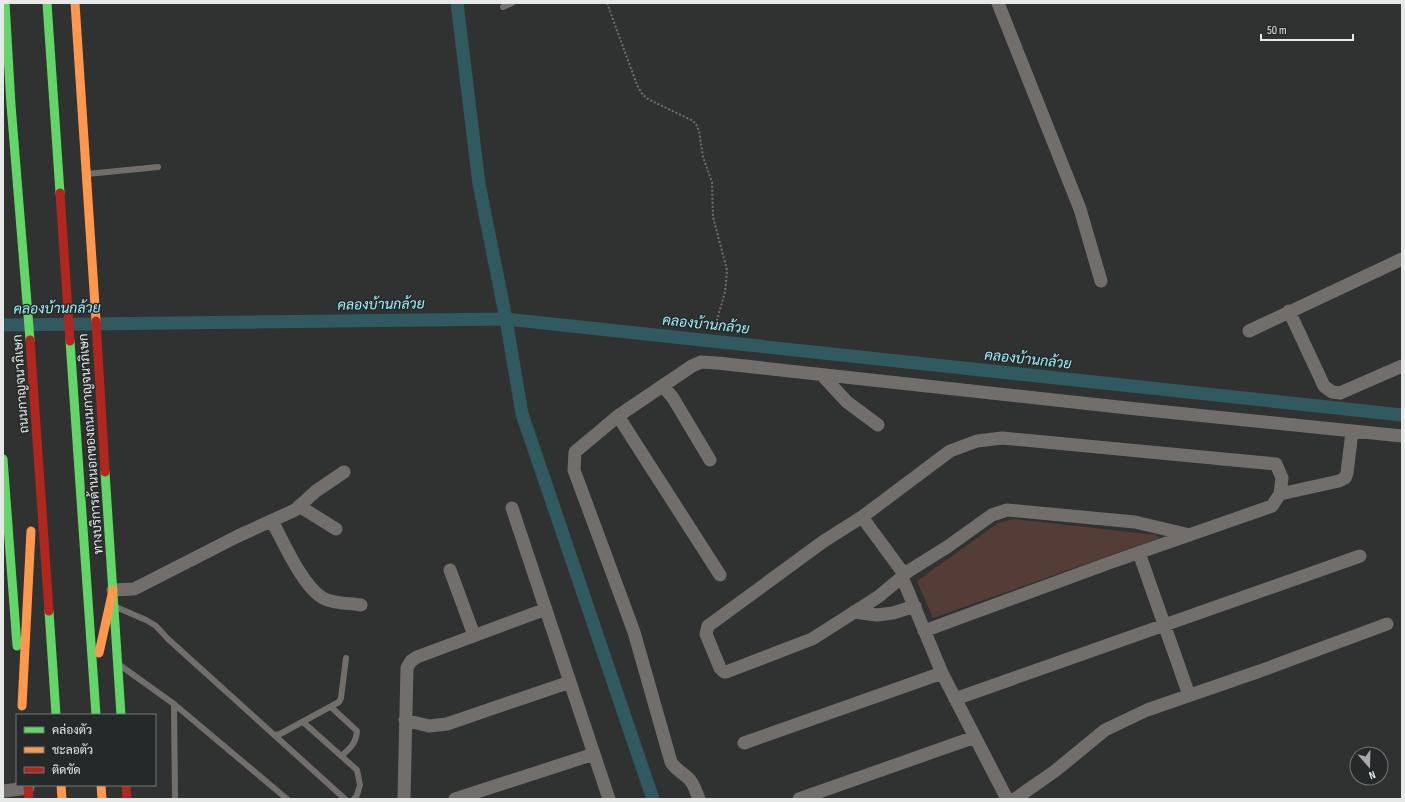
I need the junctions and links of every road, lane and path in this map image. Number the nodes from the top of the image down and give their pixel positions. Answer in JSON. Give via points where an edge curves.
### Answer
{"nodes":[{"id":1,"x":5,"y":3,"type":"edge"},
{"id":2,"x":47,"y":3,"type":"edge"},
{"id":3,"x":75,"y":3,"type":"edge"},
{"id":4,"x":512,"y":3,"type":"edge"},
{"id":5,"x":606,"y":3,"type":"edge"},
{"id":6,"x":998,"y":3,"type":"edge"},
{"id":7,"x":503,"y":6,"type":"dead end"},
{"id":8,"x":158,"y":166,"type":"dead end"},
{"id":9,"x":86,"y":174,"type":"junction"},
{"id":10,"x":1402,"y":259,"type":"edge"},
{"id":11,"x":1101,"y":281,"type":"dead end"},
{"id":12,"x":1289,"y":311,"type":"junction"},
{"id":13,"x":715,"y":327,"type":"dead end"},
{"id":14,"x":1249,"y":331,"type":"dead end"},
{"id":15,"x":1402,"y":366,"type":"edge"},
{"id":16,"x":822,"y":375,"type":"junction"},
{"id":17,"x":663,"y":386,"type":"junction"},
{"id":18,"x":618,"y":416,"type":"junction"},
{"id":19,"x":878,"y":425,"type":"dead end"},
{"id":20,"x":1352,"y":432,"type":"junction"},
{"id":21,"x":1402,"y":436,"type":"edge"},
{"id":22,"x":37,"y":437,"type":"junction"},
{"id":23,"x":3,"y":459,"type":"edge"},
{"id":24,"x":710,"y":460,"type":"dead end"},
{"id":25,"x":344,"y":472,"type":"dead end"},
{"id":26,"x":1280,"y":494,"type":"junction"},
{"id":27,"x":299,"y":506,"type":"junction"},
{"id":28,"x":33,"y":508,"type":"dead end"},
{"id":29,"x":512,"y":508,"type":"dead end"},
{"id":30,"x":862,"y":517,"type":"junction"},
{"id":31,"x":272,"y":521,"type":"junction"},
{"id":32,"x":32,"y":524,"type":"dead end"},
{"id":33,"x":336,"y":529,"type":"dead end"},
{"id":34,"x":1190,"y":535,"type":"junction"},
{"id":35,"x":1139,"y":553,"type":"junction"},
{"id":36,"x":1360,"y":556,"type":"dead end"},
{"id":37,"x":450,"y":570,"type":"dead end"},
{"id":38,"x":720,"y":575,"type":"dead end"},
{"id":39,"x":903,"y":575,"type":"junction"},
{"id":40,"x":113,"y":590,"type":"junction"},
{"id":41,"x":361,"y":604,"type":"dead end"},
{"id":42,"x":114,"y":606,"type":"junction"},
{"id":43,"x":915,"y":606,"type":"junction"},
{"id":44,"x":546,"y":609,"type":"junction"},
{"id":45,"x":854,"y":612,"type":"junction"},
{"id":46,"x":1387,"y":624,"type":"dead end"},
{"id":47,"x":1164,"y":626,"type":"junction"},
{"id":48,"x":924,"y":631,"type":"junction"},
{"id":49,"x":474,"y":635,"type":"junction"},
{"id":50,"x":346,"y":658,"type":"dead end"},
{"id":51,"x":118,"y":664,"type":"junction"},
{"id":52,"x":942,"y":673,"type":"junction"},
{"id":53,"x":94,"y":675,"type":"junction"},
{"id":54,"x":570,"y":682,"type":"junction"},
{"id":55,"x":1189,"y":695,"type":"junction"},
{"id":56,"x":955,"y":699,"type":"junction"},
{"id":57,"x":174,"y":704,"type":"junction"},
{"id":58,"x":331,"y":707,"type":"junction"},
{"id":59,"x":22,"y":710,"type":"edge"},
{"id":60,"x":56,"y":714,"type":"edge"},
{"id":61,"x":96,"y":714,"type":"edge"},
{"id":62,"x":121,"y":714,"type":"edge"},
{"id":63,"x":405,"y":720,"type":"junction"},
{"id":64,"x":303,"y":722,"type":"junction"},
{"id":65,"x":274,"y":735,"type":"junction"},
{"id":66,"x":975,"y":737,"type":"junction"},
{"id":67,"x":744,"y":743,"type":"dead end"},
{"id":68,"x":594,"y":754,"type":"junction"},
{"id":69,"x":341,"y":756,"type":"junction"},
{"id":70,"x":61,"y":786,"type":"edge"},
{"id":71,"x":101,"y":786,"type":"edge"},
{"id":72,"x":126,"y":786,"type":"edge"},
{"id":73,"x":3,"y":791,"type":"edge"},
{"id":74,"x":28,"y":791,"type":"edge"},
{"id":75,"x":62,"y":799,"type":"edge"},
{"id":76,"x":102,"y":799,"type":"edge"},
{"id":77,"x":127,"y":799,"type":"edge"},
{"id":78,"x":175,"y":799,"type":"edge"},
{"id":79,"x":287,"y":799,"type":"edge"},
{"id":80,"x":345,"y":799,"type":"edge"},
{"id":81,"x":354,"y":799,"type":"edge"},
{"id":82,"x":404,"y":799,"type":"edge"},
{"id":83,"x":455,"y":799,"type":"edge"},
{"id":84,"x":609,"y":799,"type":"edge"},
{"id":85,"x":699,"y":799,"type":"edge"},
{"id":86,"x":800,"y":799,"type":"edge"},
{"id":87,"x":1007,"y":799,"type":"edge"},
{"id":88,"x":1015,"y":799,"type":"edge"}],
"edges":[{"from":1,"to":22,"type":"main road","name":"ถนนกาญจนาภิเษก"},
{"from":2,"to":53,"type":"main road"},
{"from":3,"to":9,"type":"main road","name":"ทางบริการด้านนอกของถนนกาญจนาภิเษก"},
{"from":4,"to":7,"type":"lane"},
{"from":5,"to":13,"type":"path","via":[[643,95],[693,121],[699,131],[703,156],[712,182],[714,223],[727,270],[725,292]]},
{"from":6,"to":11,"type":"street","via":[[1080,209]]},
{"from":8,"to":9,"type":"lane"},
{"from":9,"to":40,"type":"main road","name":"ทางบริการด้านนอกของถนนกาญจนาภิเษก"},
{"from":10,"to":12,"type":"street"},
{"from":12,"to":14,"type":"street"},
{"from":12,"to":15,"type":"street","via":[[1324,386],[1332,392],[1340,393]]},
{"from":16,"to":17,"type":"street","via":[[701,362]]},
{"from":16,"to":19,"type":"street","via":[[847,402]]},
{"from":16,"to":20,"type":"street"},
{"from":17,"to":18,"type":"street"},
{"from":17,"to":24,"type":"street","via":[[673,398]]},
{"from":18,"to":38,"type":"street"},
{"from":18,"to":85,"type":"street","via":[[575,452],[574,470],[634,632],[671,762],[676,770],[689,779]]},
{"from":20,"to":21,"type":"street"},
{"from":20,"to":26,"type":"street","via":[[1345,478]]},
{"from":22,"to":28,"type":"main road"},
{"from":22,"to":60,"type":"main road","name":"ถนนกาญจนาภิเษก"},
{"from":23,"to":59,"type":"main road"},
{"from":25,"to":27,"type":"street"},
{"from":26,"to":30,"type":"street","via":[[1282,478],[1276,464],[1002,438],[977,441],[950,451]]},
{"from":26,"to":34,"type":"street","via":[[1272,506]]},
{"from":27,"to":31,"type":"street"},
{"from":27,"to":33,"type":"street"},
{"from":29,"to":44,"type":"street"},
{"from":30,"to":39,"type":"street"},
{"from":30,"to":45,"type":"street","via":[[824,541],[740,602],[708,626],[706,634],[720,668],[726,672],[812,639]]},
{"from":31,"to":40,"type":"street","via":[[142,586]]},
{"from":31,"to":41,"type":"street","via":[[303,578],[318,596],[335,602]]},
{"from":32,"to":59,"type":"main road"},
{"from":34,"to":35,"type":"street"},
{"from":34,"to":39,"type":"street","via":[[1135,522],[1007,510],[992,515]]},
{"from":35,"to":47,"type":"street"},
{"from":35,"to":48,"type":"street"},
{"from":36,"to":47,"type":"street"},
{"from":37,"to":49,"type":"street"},
{"from":39,"to":43,"type":"street"},
{"from":39,"to":45,"type":"street","via":[[878,597]]},
{"from":40,"to":42,"type":"main road","name":"ทางบริการด้านนอกของถนนกาญจนาภิเษก"},
{"from":40,"to":53,"type":"main road"},
{"from":42,"to":51,"type":"main road","name":"ทางบริการด้านนอกของถนนกาญจนาภิเษก"},
{"from":42,"to":65,"type":"lane","via":[[156,626],[168,640]]},
{"from":43,"to":45,"type":"street","via":[[877,615]]},
{"from":43,"to":48,"type":"street"},
{"from":44,"to":49,"type":"street"},
{"from":44,"to":54,"type":"street"},
{"from":46,"to":55,"type":"street"},
{"from":47,"to":55,"type":"street"},
{"from":47,"to":56,"type":"street"},
{"from":48,"to":52,"type":"street"},
{"from":49,"to":63,"type":"street","via":[[411,661],[407,668]]},
{"from":50,"to":58,"type":"lane","via":[[342,698]]},
{"from":51,"to":57,"type":"lane"},
{"from":51,"to":62,"type":"main road","name":"ทางบริการด้านนอกของถนนกาญจนาภิเษก"},
{"from":52,"to":56,"type":"street"},
{"from":52,"to":67,"type":"street"},
{"from":53,"to":61,"type":"main road"},
{"from":54,"to":63,"type":"street","via":[[447,724],[429,726]]},
{"from":54,"to":68,"type":"street"},
{"from":55,"to":88,"type":"street","via":[[1147,710],[1105,730],[1055,771]]},
{"from":56,"to":66,"type":"street"},
{"from":57,"to":78,"type":"lane"},
{"from":57,"to":79,"type":"lane"},
{"from":58,"to":64,"type":"lane"},
{"from":58,"to":69,"type":"lane","via":[[357,731],[351,748]]},
{"from":63,"to":82,"type":"street"},
{"from":64,"to":65,"type":"lane"},
{"from":64,"to":69,"type":"lane"},
{"from":65,"to":80,"type":"lane"},
{"from":66,"to":86,"type":"street"},
{"from":66,"to":87,"type":"street"},
{"from":68,"to":83,"type":"street"},
{"from":68,"to":84,"type":"street"},
{"from":69,"to":81,"type":"lane","via":[[357,770],[360,785]]},
{"from":70,"to":75,"type":"main road"},
{"from":71,"to":76,"type":"main road"},
{"from":72,"to":77,"type":"main road"},
{"from":73,"to":74,"type":"street"}]}
